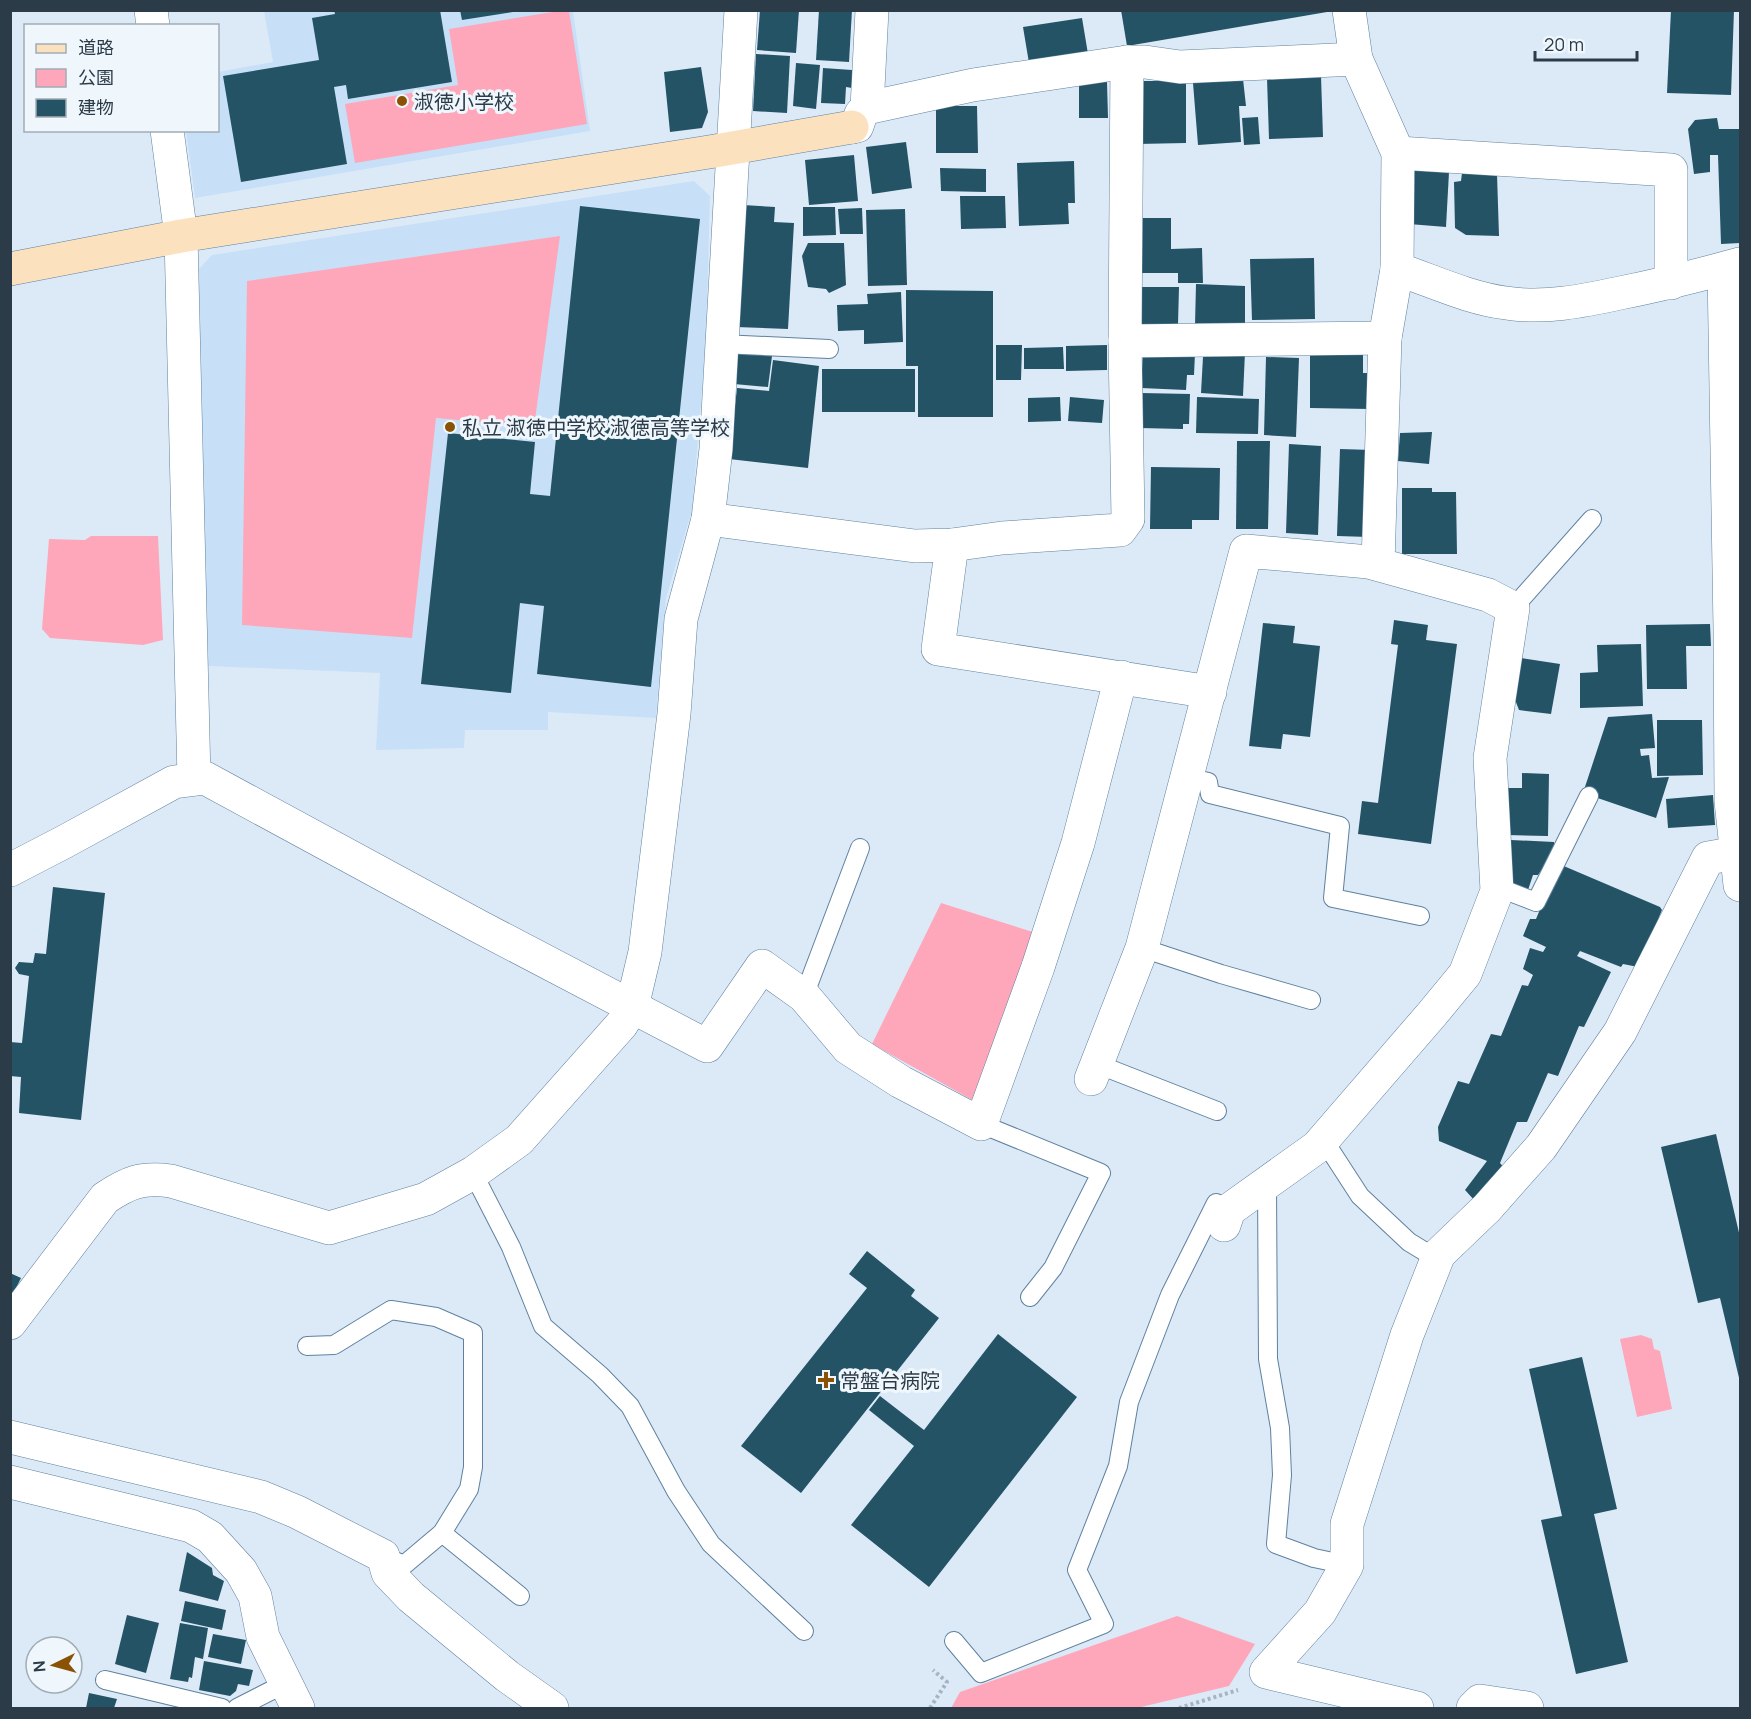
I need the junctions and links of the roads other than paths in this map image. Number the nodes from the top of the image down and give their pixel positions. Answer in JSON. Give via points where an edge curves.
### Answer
{"nodes":[{"id":1,"x":741,"y":10,"type":"edge"},
{"id":2,"x":872,"y":10,"type":"edge"},
{"id":3,"x":1349,"y":10,"type":"edge"},
{"id":4,"x":1356,"y":58,"type":"junction"},
{"id":5,"x":1127,"y":62,"type":"junction"},
{"id":6,"x":860,"y":118,"type":"junction"},
{"id":7,"x":167,"y":132,"type":"edge"},
{"id":8,"x":732,"y":148,"type":"junction"},
{"id":9,"x":1398,"y":153,"type":"junction"},
{"id":10,"x":180,"y":236,"type":"junction"},
{"id":11,"x":1732,"y":267,"type":"edge"},
{"id":12,"x":10,"y":269,"type":"edge"},
{"id":13,"x":1397,"y":269,"type":"junction"},
{"id":14,"x":1671,"y":283,"type":"junction"},
{"id":15,"x":1384,"y":338,"type":"junction"},
{"id":16,"x":1125,"y":341,"type":"junction"},
{"id":17,"x":722,"y":344,"type":"junction"},
{"id":18,"x":829,"y":349,"type":"dead end"},
{"id":19,"x":1734,"y":431,"type":"edge"},
{"id":20,"x":708,"y":519,"type":"junction"},
{"id":21,"x":1592,"y":519,"type":"dead end"},
{"id":22,"x":952,"y":545,"type":"junction"},
{"id":23,"x":1378,"y":564,"type":"junction"},
{"id":24,"x":1513,"y":608,"type":"junction"},
{"id":25,"x":1735,"y":628,"type":"edge"},
{"id":26,"x":1121,"y":677,"type":"junction"},
{"id":27,"x":1210,"y":692,"type":"junction"},
{"id":28,"x":1187,"y":777,"type":"junction"},
{"id":29,"x":194,"y":779,"type":"junction"},
{"id":30,"x":1589,"y":796,"type":"dead end"},
{"id":31,"x":860,"y":848,"type":"dead end"},
{"id":32,"x":1739,"y":869,"type":"edge"},
{"id":33,"x":10,"y":870,"type":"edge"},
{"id":34,"x":1497,"y":891,"type":"junction"},
{"id":35,"x":1420,"y":916,"type":"dead end"},
{"id":36,"x":1142,"y":948,"type":"junction"},
{"id":37,"x":804,"y":996,"type":"junction"},
{"id":38,"x":1311,"y":1000,"type":"dead end"},
{"id":39,"x":632,"y":1007,"type":"junction"},
{"id":40,"x":1094,"y":1071,"type":"joint"},
{"id":41,"x":1216,"y":1111,"type":"dead end"},
{"id":42,"x":981,"y":1124,"type":"junction"},
{"id":43,"x":1323,"y":1140,"type":"junction"},
{"id":44,"x":473,"y":1173,"type":"junction"},
{"id":45,"x":1267,"y":1183,"type":"junction"},
{"id":46,"x":1226,"y":1218,"type":"joint"},
{"id":47,"x":1437,"y":1259,"type":"junction"},
{"id":48,"x":1030,"y":1298,"type":"dead end"},
{"id":49,"x":10,"y":1323,"type":"edge"},
{"id":50,"x":307,"y":1346,"type":"dead end"},
{"id":51,"x":10,"y":1437,"type":"edge"},
{"id":52,"x":10,"y":1482,"type":"edge"},
{"id":53,"x":442,"y":1533,"type":"junction"},
{"id":54,"x":383,"y":1556,"type":"junction"},
{"id":55,"x":1347,"y":1565,"type":"junction"},
{"id":56,"x":520,"y":1596,"type":"dead end"},
{"id":57,"x":804,"y":1631,"type":"dead end"},
{"id":58,"x":954,"y":1641,"type":"dead end"},
{"id":59,"x":105,"y":1680,"type":"dead end"},
{"id":60,"x":292,"y":1696,"type":"edge"},
{"id":61,"x":222,"y":1708,"type":"edge"},
{"id":62,"x":237,"y":1708,"type":"edge"},
{"id":63,"x":552,"y":1708,"type":"edge"},
{"id":64,"x":1417,"y":1708,"type":"edge"},
{"id":65,"x":1473,"y":1708,"type":"edge"},
{"id":66,"x":1524,"y":1708,"type":"edge"}],
"edges":[{"from":1,"to":8,"type":"street"},
{"from":2,"to":6,"type":"street"},
{"from":3,"to":4,"type":"street"},
{"from":4,"to":5,"type":"street","via":[[1180,67]]},
{"from":4,"to":9,"type":"street"},
{"from":5,"to":6,"type":"street","via":[[973,85]]},
{"from":5,"to":16,"type":"street"},
{"from":6,"to":8,"type":"street"},
{"from":7,"to":10,"type":"street"},
{"from":8,"to":10,"type":"street"},
{"from":8,"to":17,"type":"street"},
{"from":9,"to":13,"type":"street"},
{"from":9,"to":14,"type":"street","via":[[1671,170]]},
{"from":10,"to":12,"type":"street"},
{"from":10,"to":29,"type":"street"},
{"from":11,"to":14,"type":"street"},
{"from":11,"to":19,"type":"street"},
{"from":13,"to":14,"type":"street","via":[[1462,294],[1506,304],[1583,301]]},
{"from":13,"to":15,"type":"street"},
{"from":15,"to":16,"type":"street"},
{"from":15,"to":23,"type":"street"},
{"from":16,"to":22,"type":"street","via":[[1128,519],[1120,530]]},
{"from":17,"to":18,"type":"lane"},
{"from":17,"to":20,"type":"street"},
{"from":19,"to":25,"type":"street"},
{"from":20,"to":22,"type":"street","via":[[915,546]]},
{"from":20,"to":39,"type":"street","via":[[681,619],[674,714],[645,952]]},
{"from":21,"to":24,"type":"lane"},
{"from":22,"to":26,"type":"street","via":[[938,649]]},
{"from":23,"to":24,"type":"street","via":[[1488,595]]},
{"from":23,"to":27,"type":"street","via":[[1246,551]]},
{"from":24,"to":34,"type":"street","via":[[1490,758]]},
{"from":25,"to":32,"type":"street","via":[[1731,801]]},
{"from":26,"to":27,"type":"street"},
{"from":26,"to":42,"type":"street","via":[[1078,843]]},
{"from":27,"to":28,"type":"street"},
{"from":28,"to":35,"type":"lane","via":[[1208,782],[1210,795],[1340,826],[1333,898]]},
{"from":28,"to":36,"type":"street"},
{"from":29,"to":33,"type":"street","via":[[174,782]]},
{"from":29,"to":39,"type":"street","via":[[205,778]]},
{"from":30,"to":34,"type":"lane","via":[[1536,902]]},
{"from":31,"to":37,"type":"lane"},
{"from":32,"to":47,"type":"street","via":[[1708,858],[1620,1032],[1541,1147]]},
{"from":34,"to":43,"type":"street","via":[[1476,931],[1465,974]]},
{"from":36,"to":38,"type":"lane"},
{"from":36,"to":40,"type":"street"},
{"from":37,"to":39,"type":"street","via":[[762,966],[707,1046]]},
{"from":37,"to":42,"type":"street","via":[[848,1048],[901,1082]]},
{"from":39,"to":44,"type":"street","via":[[622,1024],[519,1140]]},
{"from":40,"to":41,"type":"lane"},
{"from":42,"to":48,"type":"lane","via":[[1101,1173],[1053,1268]]},
{"from":43,"to":45,"type":"street"},
{"from":43,"to":47,"type":"lane","via":[[1360,1196],[1409,1242]]},
{"from":44,"to":49,"type":"street","via":[[426,1199],[329,1228],[171,1181],[151,1178],[123,1185],[105,1198]]},
{"from":44,"to":57,"type":"lane","via":[[511,1247],[543,1326],[630,1406],[676,1491],[711,1544]]},
{"from":45,"to":46,"type":"street"},
{"from":45,"to":55,"type":"lane","via":[[1268,1359],[1280,1428],[1282,1475],[1276,1544]]},
{"from":46,"to":58,"type":"lane","via":[[1216,1203],[1170,1295],[1129,1402],[1118,1466],[1077,1570],[1104,1624],[981,1673]]},
{"from":47,"to":55,"type":"street","via":[[1407,1335],[1347,1524]]},
{"from":50,"to":53,"type":"lane","via":[[334,1345],[392,1310],[436,1317],[473,1333],[473,1467],[469,1489]]},
{"from":51,"to":54,"type":"street","via":[[261,1497]]},
{"from":52,"to":60,"type":"street","via":[[191,1526],[210,1537],[241,1571],[255,1596],[263,1637]]},
{"from":53,"to":54,"type":"lane","via":[[404,1565]]},
{"from":53,"to":56,"type":"lane"},
{"from":54,"to":63,"type":"street","via":[[388,1573],[411,1597]]},
{"from":55,"to":64,"type":"street","via":[[1320,1612],[1259,1675]]},
{"from":59,"to":61,"type":"lane"},
{"from":60,"to":62,"type":"lane"},
{"from":65,"to":66,"type":"street","via":[[1480,1701]]}]}
